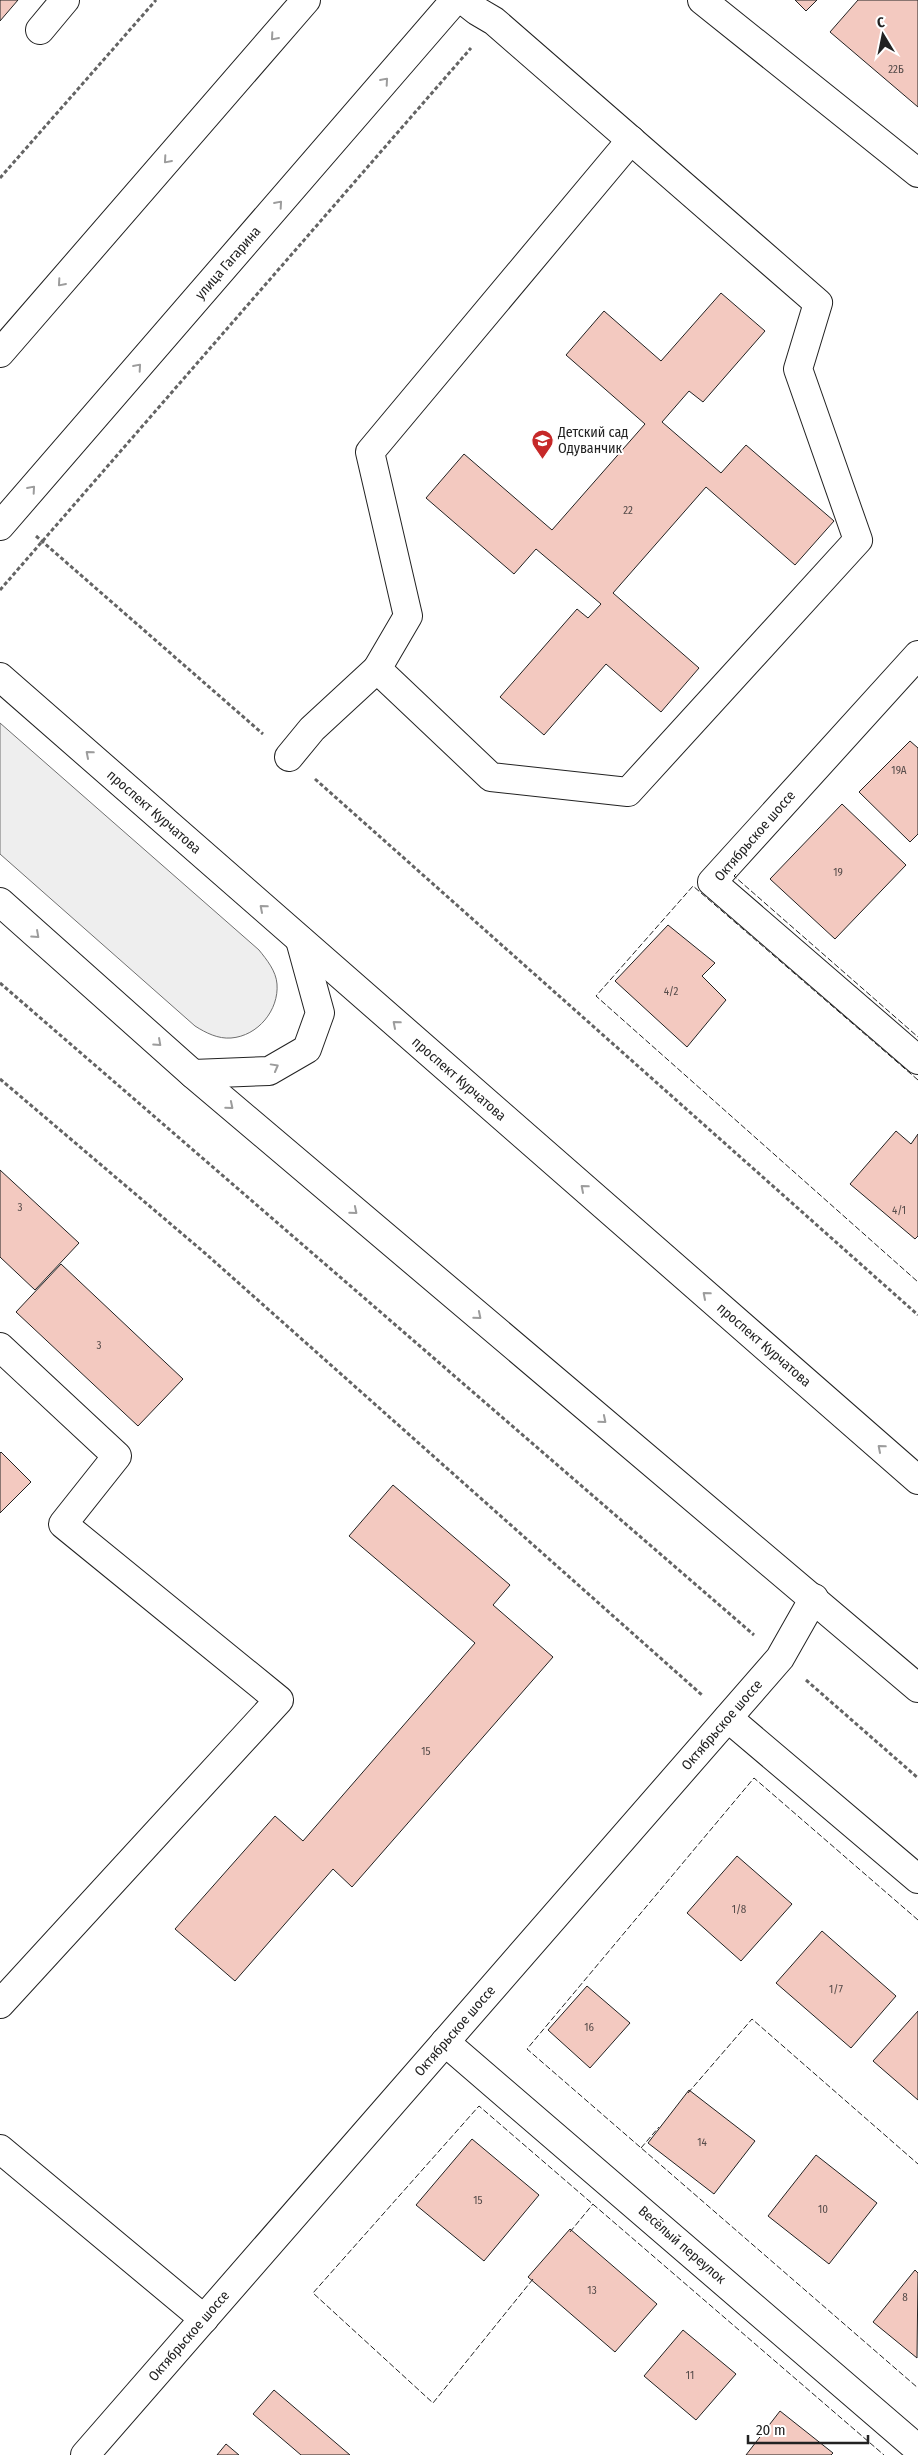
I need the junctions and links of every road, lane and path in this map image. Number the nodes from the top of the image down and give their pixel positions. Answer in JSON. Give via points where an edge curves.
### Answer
{"nodes":[{"id":1,"x":65,"y":0,"type":"edge"},
{"id":2,"x":156,"y":0,"type":"edge"},
{"id":3,"x":306,"y":0,"type":"edge"},
{"id":4,"x":455,"y":0,"type":"edge"},
{"id":5,"x":463,"y":0,"type":"edge"},
{"id":6,"x":702,"y":0,"type":"edge"},
{"id":7,"x":494,"y":21,"type":"junction"},
{"id":8,"x":40,"y":30,"type":"dead end"},
{"id":9,"x":631,"y":140,"type":"junction"},
{"id":10,"x":918,"y":173,"type":"edge"},
{"id":11,"x":0,"y":178,"type":"edge"},
{"id":12,"x":0,"y":353,"type":"edge"},
{"id":13,"x":6,"y":520,"type":"edge"},
{"id":14,"x":43,"y":541,"type":"junction"},
{"id":15,"x":0,"y":590,"type":"edge"},
{"id":16,"x":918,"y":655,"type":"edge"},
{"id":17,"x":377,"y":669,"type":"junction"},
{"id":18,"x":0,"y":677,"type":"edge"},
{"id":19,"x":289,"y":757,"type":"junction"},
{"id":20,"x":0,"y":902,"type":"edge"},
{"id":21,"x":300,"y":940,"type":"junction"},
{"id":22,"x":0,"y":983,"type":"edge"},
{"id":23,"x":918,"y":1060,"type":"edge"},
{"id":24,"x":193,"y":1074,"type":"junction"},
{"id":25,"x":0,"y":1078,"type":"edge"},
{"id":26,"x":918,"y":1315,"type":"edge"},
{"id":27,"x":0,"y":1347,"type":"edge"},
{"id":28,"x":918,"y":1479,"type":"edge"},
{"id":29,"x":814,"y":1598,"type":"junction"},
{"id":30,"x":780,"y":1658,"type":"junction"},
{"id":31,"x":918,"y":1688,"type":"edge"},
{"id":32,"x":728,"y":1718,"type":"junction"},
{"id":33,"x":918,"y":1778,"type":"edge"},
{"id":34,"x":918,"y":1879,"type":"edge"},
{"id":35,"x":0,"y":2004,"type":"edge"},
{"id":36,"x":445,"y":2042,"type":"junction"},
{"id":37,"x":0,"y":2149,"type":"edge"},
{"id":38,"x":204,"y":2319,"type":"junction"},
{"id":39,"x":918,"y":2449,"type":"edge"},
{"id":40,"x":85,"y":2455,"type":"edge"}],
"edges":[{"from":1,"to":8,"type":"street"},
{"from":2,"to":11,"type":"path"},
{"from":3,"to":12,"type":"street","one_way":true},
{"from":13,"to":4,"type":"street","name":"улица Гагарина","one_way":true},
{"from":5,"to":7,"type":"street"},
{"from":6,"to":10,"type":"street"},
{"from":7,"to":9,"type":"street"},
{"from":7,"to":14,"type":"path"},
{"from":9,"to":17,"type":"street","via":[[370,452],[408,616]]},
{"from":9,"to":17,"type":"street","via":[[818,303],[798,369],[858,540],[628,792],[491,777]]},
{"from":13,"to":14,"type":"path"},
{"from":14,"to":15,"type":"path"},
{"from":14,"to":19,"type":"path"},
{"from":16,"to":23,"type":"street","name":"Октябрьское шоссе","via":[[712,882]]},
{"from":17,"to":19,"type":"street","via":[[312,729]]},
{"from":21,"to":18,"type":"street","name":"проспект Курчатова","one_way":true},
{"from":19,"to":26,"type":"path"},
{"from":20,"to":24,"type":"street","one_way":true},
{"from":24,"to":21,"type":"street","one_way":true,"via":[[269,1071],[307,1049],[320,1012]]},
{"from":28,"to":21,"type":"street","name":"проспект Курчатова","one_way":true},
{"from":22,"to":30,"type":"path"},
{"from":24,"to":29,"type":"street","one_way":true},
{"from":25,"to":32,"type":"path","via":[[206,1254]]},
{"from":27,"to":35,"type":"street","via":[[117,1456],[63,1524],[279,1700]]},
{"from":29,"to":30,"type":"street","name":"Октябрьское шоссе"},
{"from":29,"to":31,"type":"street"},
{"from":30,"to":32,"type":"street","name":"Октябрьское шоссе"},
{"from":30,"to":33,"type":"path"},
{"from":32,"to":34,"type":"street"},
{"from":32,"to":36,"type":"street","name":"Октябрьское шоссе"},
{"from":36,"to":38,"type":"street","name":"Октябрьское шоссе"},
{"from":36,"to":39,"type":"street","name":"Весёлый переулок"},
{"from":37,"to":38,"type":"street"},
{"from":38,"to":40,"type":"street","name":"Октябрьское шоссе"}]}
